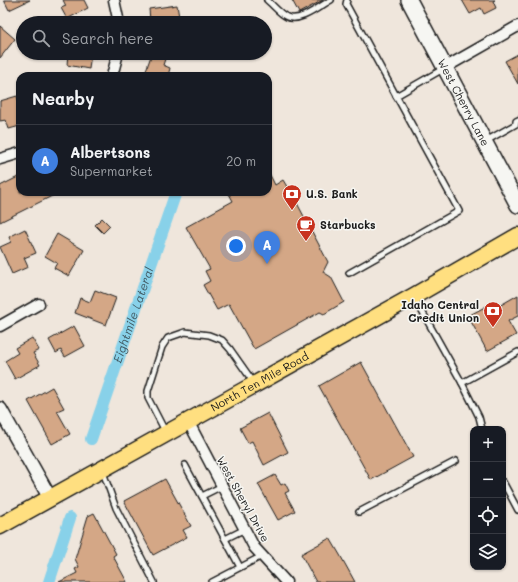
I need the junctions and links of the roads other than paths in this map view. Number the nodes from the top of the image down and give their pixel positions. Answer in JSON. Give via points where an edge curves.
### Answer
{"nodes":[{"id":1,"x":114,"y":0,"type":"edge"},
{"id":2,"x":267,"y":0,"type":"edge"},
{"id":3,"x":331,"y":0,"type":"edge"},
{"id":4,"x":347,"y":0,"type":"edge"},
{"id":5,"x":409,"y":0,"type":"edge"},
{"id":6,"x":117,"y":16,"type":"edge"},
{"id":7,"x":518,"y":26,"type":"edge"},
{"id":8,"x":116,"y":60,"type":"edge"},
{"id":9,"x":446,"y":68,"type":"junction"},
{"id":10,"x":113,"y":72,"type":"edge"},
{"id":11,"x":396,"y":96,"type":"junction"},
{"id":12,"x":517,"y":124,"type":"edge"},
{"id":13,"x":485,"y":142,"type":"junction"},
{"id":14,"x":16,"y":154,"type":"edge"},
{"id":15,"x":0,"y":158,"type":"edge"},
{"id":16,"x":518,"y":205,"type":"edge"},
{"id":17,"x":518,"y":236,"type":"edge"},
{"id":18,"x":349,"y":272,"type":"dead end"},
{"id":19,"x":414,"y":296,"type":"junction"},
{"id":20,"x":39,"y":304,"type":"dead end"},
{"id":21,"x":0,"y":326,"type":"edge"},
{"id":22,"x":518,"y":352,"type":"edge"},
{"id":23,"x":462,"y":383,"type":"junction"},
{"id":24,"x":255,"y":384,"type":"junction"},
{"id":25,"x":0,"y":409,"type":"edge"},
{"id":26,"x":188,"y":421,"type":"junction"},
{"id":27,"x":481,"y":426,"type":"edge"},
{"id":28,"x":166,"y":433,"type":"junction"},
{"id":29,"x":456,"y":461,"type":"dead end"},
{"id":30,"x":185,"y":465,"type":"dead end"},
{"id":31,"x":102,"y":469,"type":"junction"},
{"id":32,"x":222,"y":486,"type":"junction"},
{"id":33,"x":506,"y":488,"type":"edge"},
{"id":34,"x":202,"y":496,"type":"junction"},
{"id":35,"x":50,"y":498,"type":"junction"},
{"id":36,"x":518,"y":510,"type":"edge"},
{"id":37,"x":359,"y":512,"type":"dead end"},
{"id":38,"x":0,"y":526,"type":"edge"},
{"id":39,"x":245,"y":529,"type":"junction"},
{"id":40,"x":225,"y":539,"type":"junction"},
{"id":41,"x":262,"y":556,"type":"junction"},
{"id":42,"x":240,"y":567,"type":"junction"},
{"id":43,"x":154,"y":582,"type":"edge"},
{"id":44,"x":212,"y":582,"type":"edge"},
{"id":45,"x":286,"y":582,"type":"edge"}],
"edges":[{"from":1,"to":6,"type":"street"},
{"from":2,"to":3,"type":"lane","via":[[286,17],[294,18]]},
{"from":4,"to":11,"type":"lane","via":[[349,11]]},
{"from":5,"to":9,"type":"main road","name":"West Cherry Lane"},
{"from":7,"to":9,"type":"street"},
{"from":8,"to":10,"type":"street"},
{"from":9,"to":11,"type":"lane"},
{"from":9,"to":13,"type":"main road","name":"West Cherry Lane"},
{"from":11,"to":18,"type":"lane","via":[[459,211]]},
{"from":12,"to":13,"type":"lane"},
{"from":13,"to":16,"type":"main road","name":"West Cherry Lane"},
{"from":14,"to":15,"type":"street"},
{"from":17,"to":19,"type":"main road","name":"North Ten Mile Road"},
{"from":19,"to":23,"type":"lane"},
{"from":19,"to":24,"type":"main road","name":"North Ten Mile Road"},
{"from":20,"to":21,"type":"street"},
{"from":22,"to":23,"type":"lane"},
{"from":23,"to":27,"type":"lane"},
{"from":24,"to":26,"type":"main road","name":"North Ten Mile Road"},
{"from":24,"to":28,"type":"lane","via":[[222,340],[210,335],[186,332],[168,338],[162,347],[148,391],[148,398]]},
{"from":25,"to":35,"type":"street"},
{"from":26,"to":28,"type":"main road","name":"North Ten Mile Road"},
{"from":26,"to":32,"type":"street","name":"West Sheryl Drive"},
{"from":28,"to":31,"type":"main road","name":"North Ten Mile Road"},
{"from":29,"to":37,"type":"lane"},
{"from":30,"to":34,"type":"lane"},
{"from":31,"to":35,"type":"main road","name":"North Ten Mile Road"},
{"from":31,"to":43,"type":"lane","via":[[116,508]]},
{"from":32,"to":34,"type":"lane"},
{"from":32,"to":39,"type":"street","name":"West Sheryl Drive"},
{"from":33,"to":36,"type":"lane"},
{"from":34,"to":40,"type":"lane"},
{"from":35,"to":38,"type":"main road","name":"North Ten Mile Road"},
{"from":39,"to":40,"type":"lane"},
{"from":39,"to":41,"type":"street","name":"West Sheryl Drive"},
{"from":40,"to":42,"type":"lane"},
{"from":41,"to":42,"type":"lane"},
{"from":41,"to":45,"type":"street","name":"West Sheryl Drive"},
{"from":42,"to":44,"type":"lane"}]}
